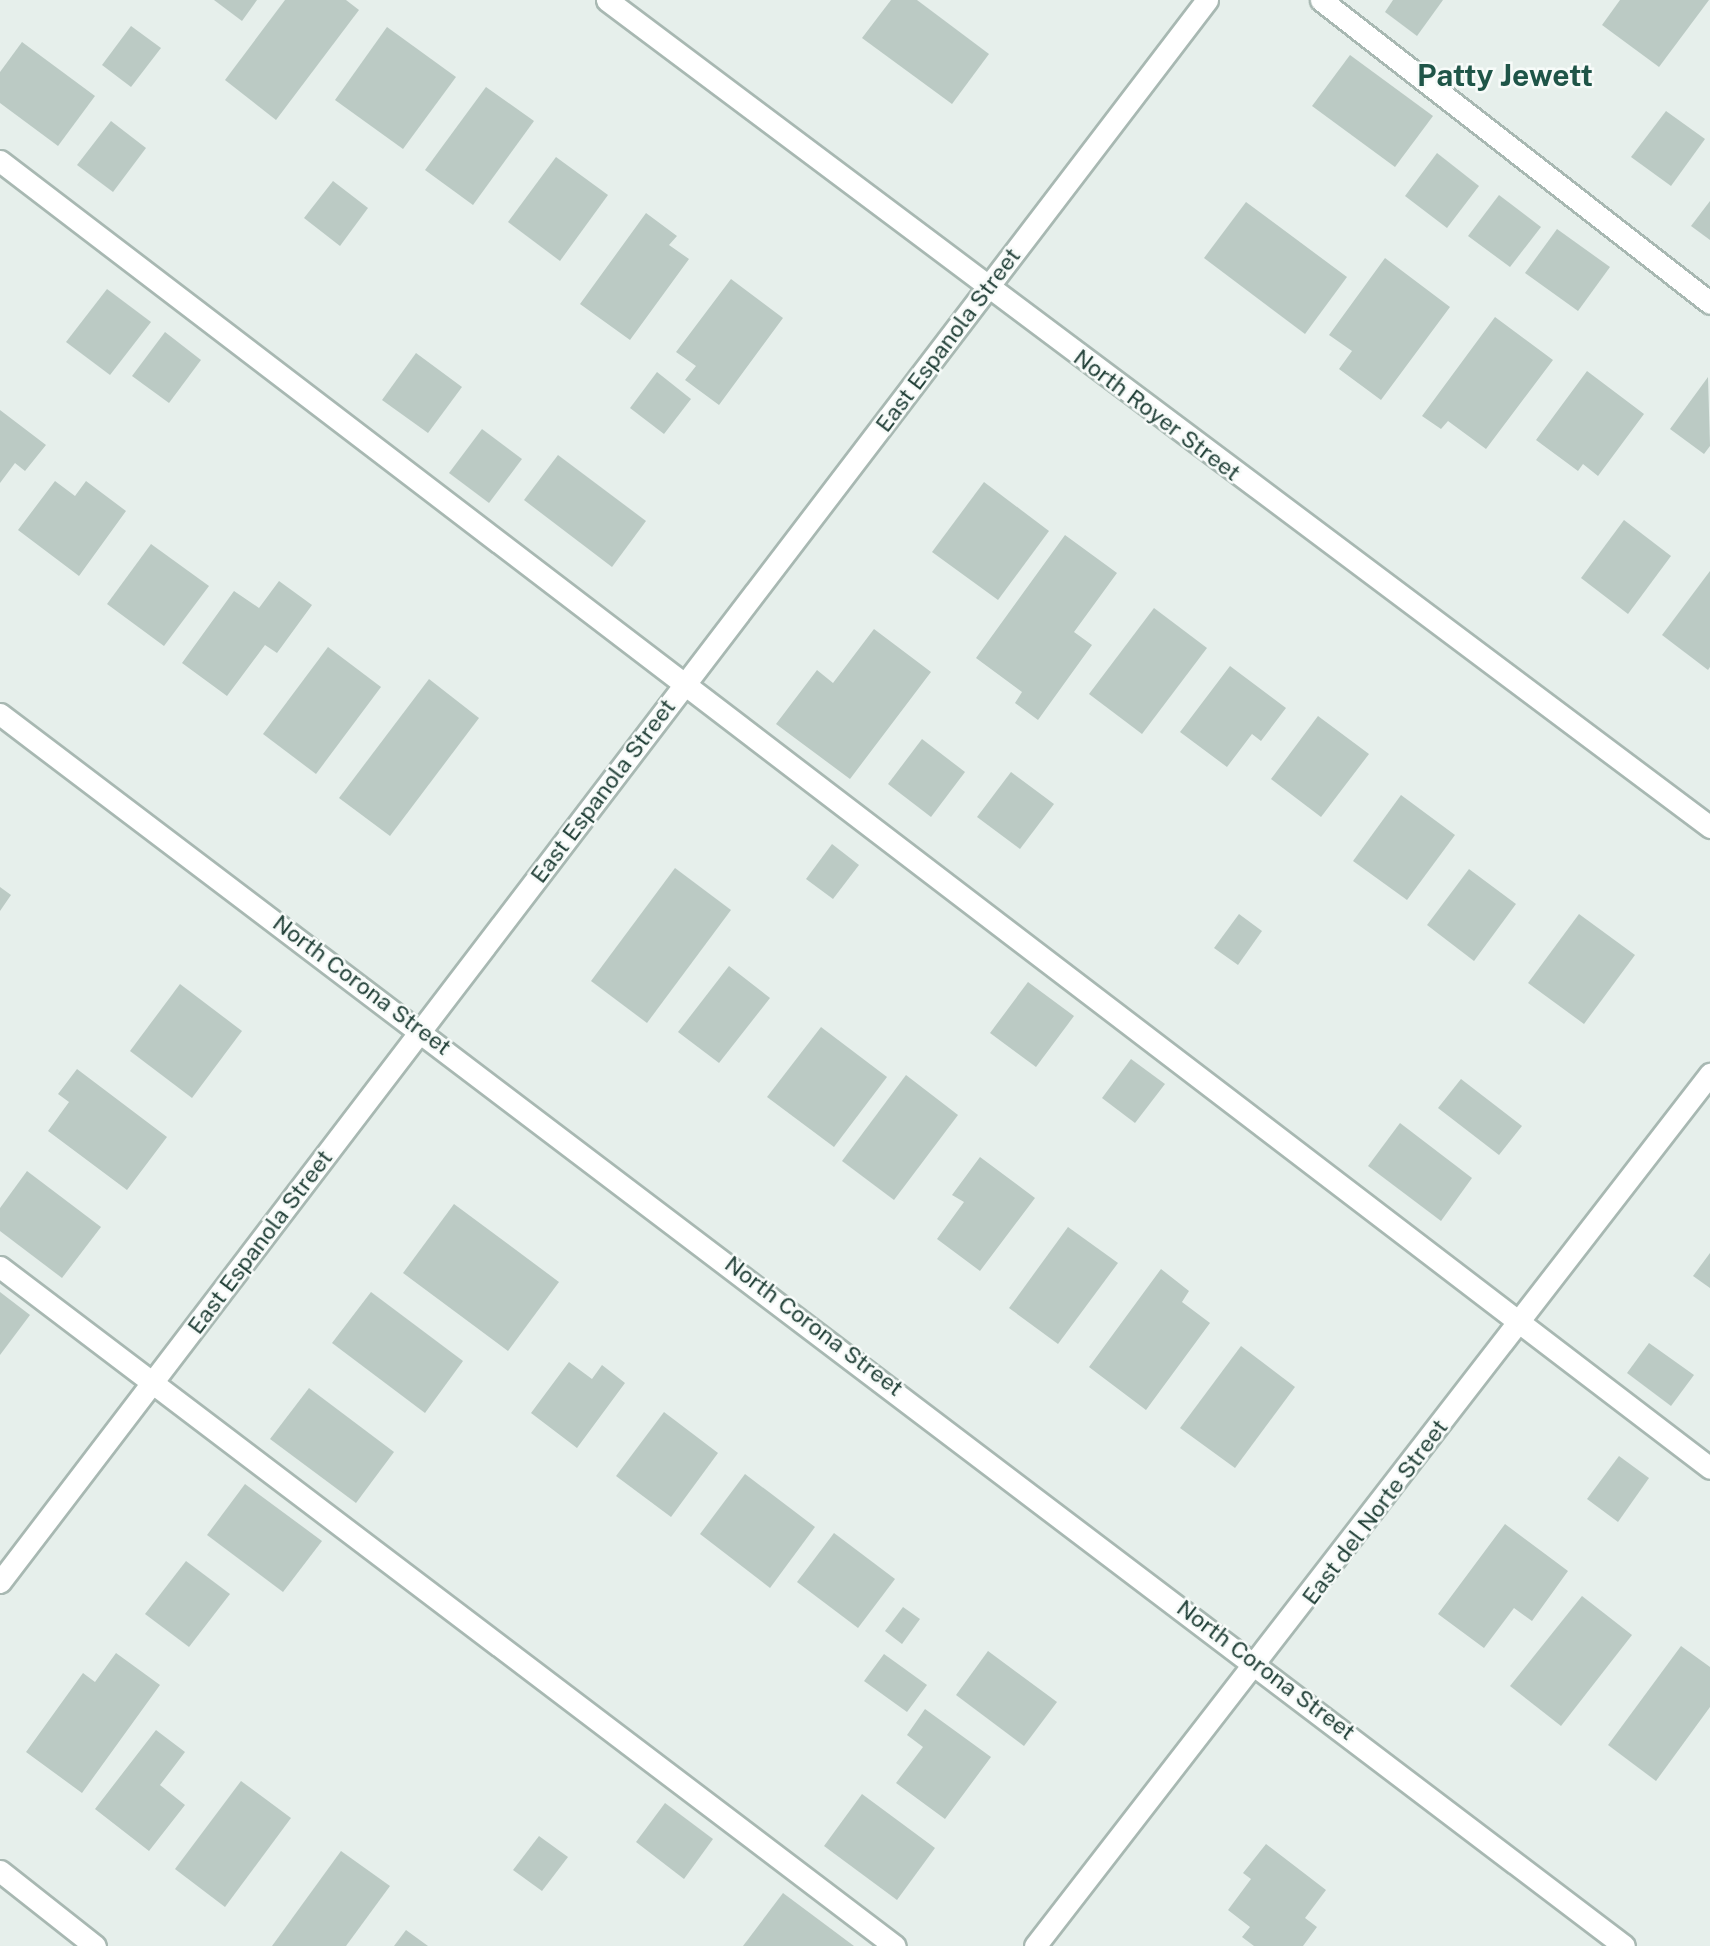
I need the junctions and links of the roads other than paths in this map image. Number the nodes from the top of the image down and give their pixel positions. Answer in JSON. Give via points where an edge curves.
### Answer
{"nodes":[{"id":1,"x":607,"y":0,"type":"edge"},
{"id":2,"x":1207,"y":0,"type":"edge"},
{"id":3,"x":1321,"y":0,"type":"edge"},
{"id":4,"x":0,"y":161,"type":"edge"},
{"id":5,"x":987,"y":289,"type":"junction"},
{"id":6,"x":1710,"y":303,"type":"edge"},
{"id":7,"x":686,"y":682,"type":"junction"},
{"id":8,"x":0,"y":714,"type":"edge"},
{"id":9,"x":1710,"y":827,"type":"edge"},
{"id":10,"x":421,"y":1029,"type":"junction"},
{"id":11,"x":1710,"y":1074,"type":"edge"},
{"id":12,"x":0,"y":1267,"type":"edge"},
{"id":13,"x":1520,"y":1323,"type":"junction"},
{"id":14,"x":154,"y":1382,"type":"junction"},
{"id":15,"x":1710,"y":1468,"type":"edge"},
{"id":16,"x":0,"y":1582,"type":"edge"},
{"id":17,"x":1259,"y":1664,"type":"junction"},
{"id":18,"x":0,"y":1871,"type":"edge"},
{"id":19,"x":95,"y":1946,"type":"edge"},
{"id":20,"x":895,"y":1946,"type":"edge"},
{"id":21,"x":1035,"y":1946,"type":"edge"},
{"id":22,"x":1624,"y":1946,"type":"edge"}],
"edges":[{"from":1,"to":5,"type":"street","name":"North Royer Street"},
{"from":2,"to":5,"type":"street","name":"East Espanola Street"},
{"from":3,"to":6,"type":"street"},
{"from":4,"to":7,"type":"street"},
{"from":5,"to":7,"type":"street","name":"East Espanola Street"},
{"from":5,"to":9,"type":"street","name":"North Royer Street"},
{"from":7,"to":10,"type":"street","name":"East Espanola Street"},
{"from":7,"to":13,"type":"street"},
{"from":8,"to":10,"type":"street","name":"North Corona Street"},
{"from":10,"to":14,"type":"street","name":"East Espanola Street"},
{"from":10,"to":17,"type":"street","name":"North Corona Street"},
{"from":11,"to":13,"type":"street","name":"East del Norte Street"},
{"from":12,"to":14,"type":"street"},
{"from":13,"to":15,"type":"street"},
{"from":13,"to":17,"type":"street","name":"East del Norte Street"},
{"from":14,"to":16,"type":"street","name":"East Espanola Street"},
{"from":14,"to":20,"type":"street"},
{"from":17,"to":21,"type":"street","name":"East del Norte Street"},
{"from":17,"to":22,"type":"street","name":"North Corona Street"},
{"from":18,"to":19,"type":"street"}]}
